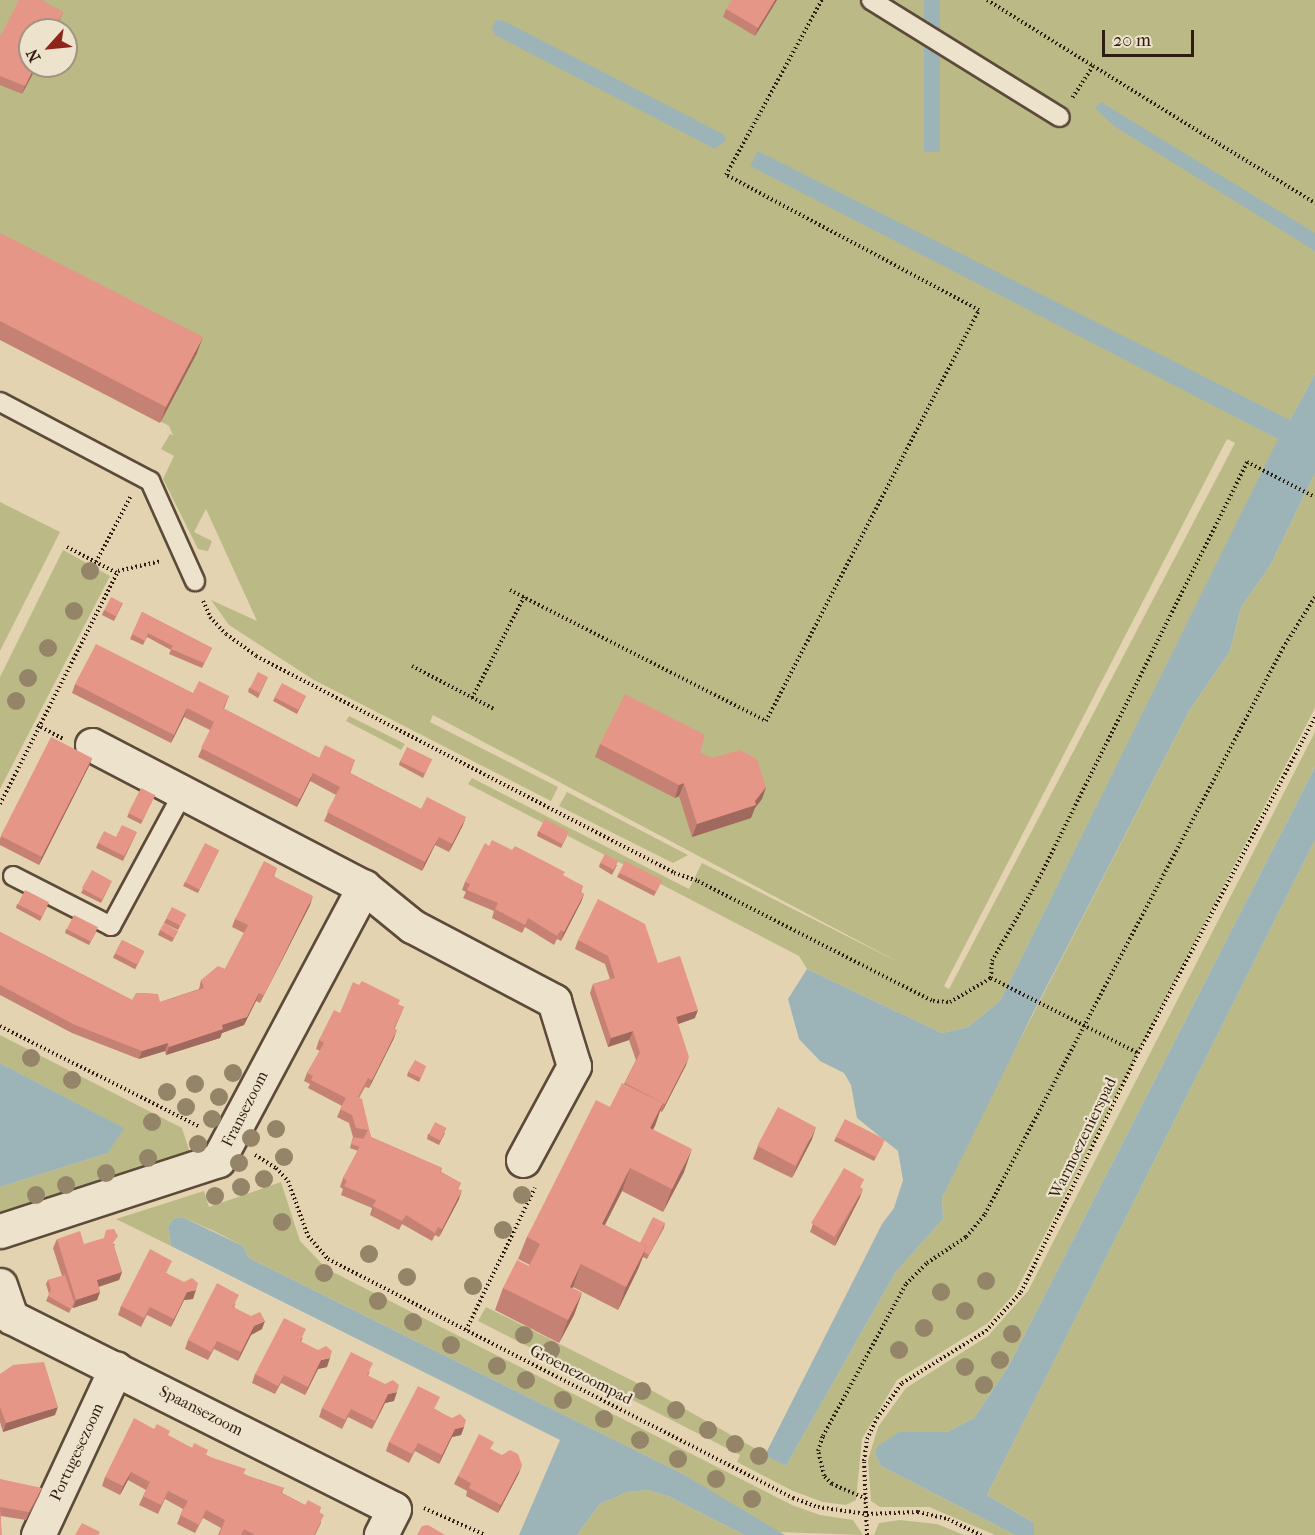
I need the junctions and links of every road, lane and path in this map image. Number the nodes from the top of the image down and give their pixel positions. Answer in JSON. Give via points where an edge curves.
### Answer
{"nodes":[{"id":1,"x":822,"y":0,"type":"edge"},
{"id":2,"x":870,"y":0,"type":"edge"},
{"id":3,"x":987,"y":0,"type":"edge"},
{"id":4,"x":1094,"y":66,"type":"junction"},
{"id":5,"x":1060,"y":117,"type":"joint"},
{"id":6,"x":1315,"y":203,"type":"edge"},
{"id":7,"x":0,"y":402,"type":"edge"},
{"id":8,"x":134,"y":490,"type":"dead end"},
{"id":9,"x":1315,"y":496,"type":"edge"},
{"id":10,"x":67,"y":547,"type":"dead end"},
{"id":11,"x":185,"y":555,"type":"junction"},
{"id":12,"x":96,"y":562,"type":"junction"},
{"id":13,"x":117,"y":573,"type":"junction"},
{"id":14,"x":195,"y":581,"type":"joint"},
{"id":15,"x":510,"y":590,"type":"dead end"},
{"id":16,"x":524,"y":597,"type":"junction"},
{"id":17,"x":1315,"y":597,"type":"edge"},
{"id":18,"x":412,"y":666,"type":"dead end"},
{"id":19,"x":472,"y":698,"type":"junction"},
{"id":20,"x":494,"y":709,"type":"dead end"},
{"id":21,"x":1315,"y":717,"type":"edge"},
{"id":22,"x":92,"y":745,"type":"dead end"},
{"id":23,"x":183,"y":793,"type":"junction"},
{"id":24,"x":0,"y":804,"type":"edge"},
{"id":25,"x":13,"y":876,"type":"dead end"},
{"id":26,"x":364,"y":887,"type":"junction"},
{"id":27,"x":991,"y":978,"type":"junction"},
{"id":28,"x":0,"y":1026,"type":"edge"},
{"id":29,"x":1083,"y":1026,"type":"junction"},
{"id":30,"x":1138,"y":1053,"type":"junction"},
{"id":31,"x":229,"y":1141,"type":"junction"},
{"id":32,"x":523,"y":1160,"type":"joint"},
{"id":33,"x":0,"y":1232,"type":"edge"},
{"id":34,"x":0,"y":1285,"type":"edge"},
{"id":35,"x":466,"y":1330,"type":"junction"},
{"id":36,"x":117,"y":1368,"type":"junction"},
{"id":37,"x":866,"y":1499,"type":"junction"},
{"id":38,"x":867,"y":1514,"type":"junction"},
{"id":39,"x":388,"y":1522,"type":"edge"},
{"id":40,"x":38,"y":1535,"type":"edge"},
{"id":41,"x":485,"y":1535,"type":"edge"},
{"id":42,"x":867,"y":1535,"type":"edge"},
{"id":43,"x":981,"y":1535,"type":"edge"}],
"edges":[{"from":1,"to":16,"type":"path","via":[[726,175],[980,310],[766,721]]},
{"from":2,"to":5,"type":"lane"},
{"from":3,"to":4,"type":"path"},
{"from":4,"to":5,"type":"path"},
{"from":4,"to":6,"type":"path"},
{"from":7,"to":11,"type":"lane","via":[[150,481]]},
{"from":8,"to":12,"type":"path"},
{"from":9,"to":27,"type":"path","via":[[1246,462],[1037,882],[992,961]]},
{"from":10,"to":12,"type":"path"},
{"from":11,"to":13,"type":"path"},
{"from":11,"to":14,"type":"lane"},
{"from":12,"to":13,"type":"path"},
{"from":13,"to":24,"type":"path"},
{"from":14,"to":27,"type":"path","via":[[210,617],[256,656],[674,873],[698,881],[933,1001],[950,1002]]},
{"from":15,"to":16,"type":"path"},
{"from":16,"to":19,"type":"path"},
{"from":17,"to":29,"type":"path","via":[[1283,648]]},
{"from":18,"to":19,"type":"path"},
{"from":19,"to":20,"type":"path"},
{"from":21,"to":30,"type":"path","name":"Warmoezenierspad"},
{"from":22,"to":23,"type":"street"},
{"from":23,"to":25,"type":"lane","via":[[111,926]]},
{"from":23,"to":26,"type":"street"},
{"from":26,"to":31,"type":"street","name":"Fransezoom"},
{"from":26,"to":32,"type":"street","via":[[412,926],[554,1001],[574,1066]]},
{"from":27,"to":29,"type":"path"},
{"from":28,"to":31,"type":"path","name":"Groenezoompad"},
{"from":29,"to":30,"type":"path"},
{"from":29,"to":37,"type":"path","via":[[985,1214],[966,1237],[927,1263],[906,1284],[823,1436],[818,1451],[824,1476],[832,1484]]},
{"from":30,"to":37,"type":"path","name":"Warmoezenierspad","via":[[1022,1292],[986,1331],[902,1383],[877,1418],[865,1450]]},
{"from":31,"to":33,"type":"street","name":"Fransezoom","via":[[218,1160]]},
{"from":31,"to":35,"type":"path","name":"Groenezoompad","via":[[276,1168],[288,1181],[308,1236],[328,1259]]},
{"from":32,"to":35,"type":"path","via":[[537,1191]]},
{"from":34,"to":36,"type":"street","name":"Spaansezoom","via":[[11,1317]]},
{"from":35,"to":38,"type":"path","name":"Groenezoompad","via":[[793,1497],[818,1507]]},
{"from":36,"to":39,"type":"street","name":"Spaansezoom"},
{"from":36,"to":40,"type":"street","name":"Portugesezoom"},
{"from":37,"to":38,"type":"path","name":"Warmoezenierspad"},
{"from":38,"to":42,"type":"path","name":"Warmoezenierspad"},
{"from":38,"to":43,"type":"path","name":"Groenezoompad","via":[[918,1512],[948,1519]]},
{"from":39,"to":41,"type":"path","via":[[416,1504]]}]}
